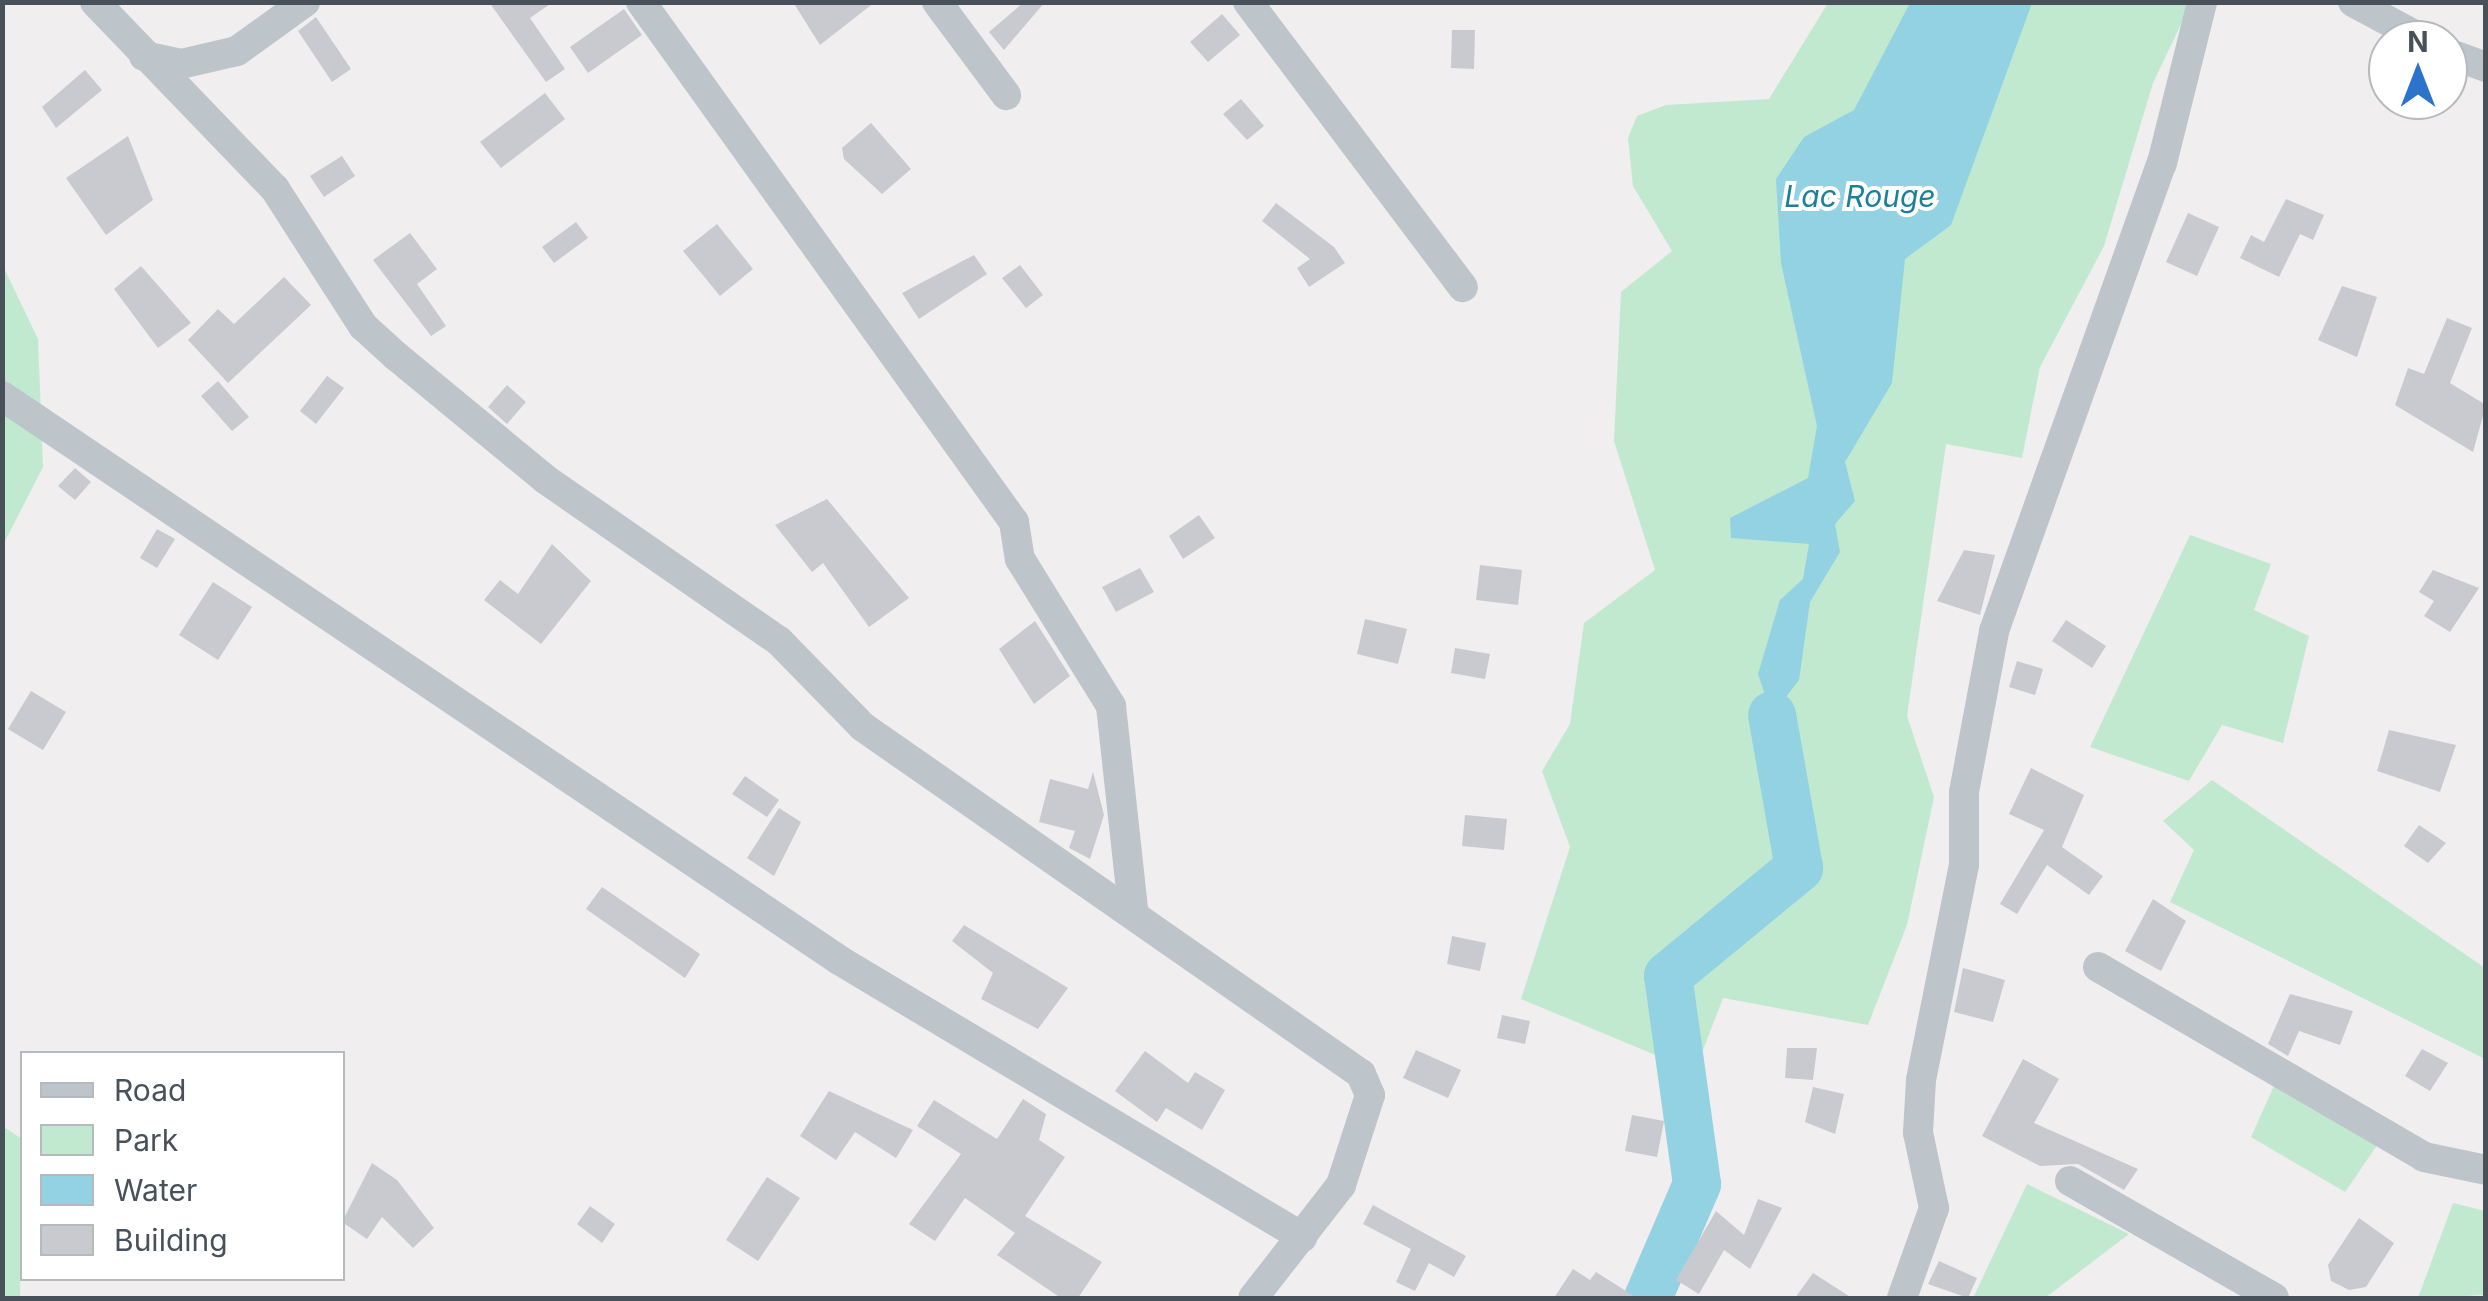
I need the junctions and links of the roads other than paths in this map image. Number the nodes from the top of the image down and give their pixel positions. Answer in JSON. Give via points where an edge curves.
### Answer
{"nodes":[{"id":1,"x":95,"y":2,"type":"edge"},
{"id":2,"x":305,"y":2,"type":"edge"},
{"id":3,"x":641,"y":2,"type":"edge"},
{"id":4,"x":937,"y":2,"type":"edge"},
{"id":5,"x":1248,"y":2,"type":"edge"},
{"id":6,"x":2202,"y":2,"type":"edge"},
{"id":7,"x":2354,"y":2,"type":"edge"},
{"id":8,"x":2387,"y":20,"type":"edge"},
{"id":9,"x":144,"y":56,"type":"junction"},
{"id":10,"x":1006,"y":94,"type":"dead end"},
{"id":11,"x":1462,"y":287,"type":"dead end"},
{"id":12,"x":2,"y":396,"type":"edge"},
{"id":13,"x":1133,"y":909,"type":"junction"},
{"id":14,"x":2098,"y":967,"type":"dead end"},
{"id":15,"x":2486,"y":1170,"type":"edge"},
{"id":16,"x":2070,"y":1181,"type":"dead end"},
{"id":17,"x":1302,"y":1238,"type":"junction"},
{"id":18,"x":1253,"y":1298,"type":"edge"},
{"id":19,"x":1902,"y":1298,"type":"edge"},
{"id":20,"x":2274,"y":1298,"type":"edge"}],
"edges":[{"from":1,"to":9,"type":"street"},
{"from":2,"to":9,"type":"street","via":[[208,61]]},
{"from":3,"to":13,"type":"street","via":[[1014,522],[1020,559],[1112,706]]},
{"from":4,"to":10,"type":"street"},
{"from":5,"to":11,"type":"street"},
{"from":6,"to":19,"type":"street","via":[[2162,163],[1994,631],[1964,792],[1964,865],[1921,1080],[1918,1133],[1934,1208]]},
{"from":7,"to":8,"type":"street"},
{"from":9,"to":13,"type":"street","via":[[275,189],[364,326],[396,356],[545,479],[778,642],[864,726]]},
{"from":12,"to":17,"type":"street","via":[[839,960]]},
{"from":13,"to":17,"type":"street","via":[[1208,973],[1361,1074],[1370,1095],[1356,1146],[1341,1185]]},
{"from":14,"to":15,"type":"street","via":[[2424,1157]]},
{"from":16,"to":20,"type":"street"},
{"from":17,"to":18,"type":"street"}]}
